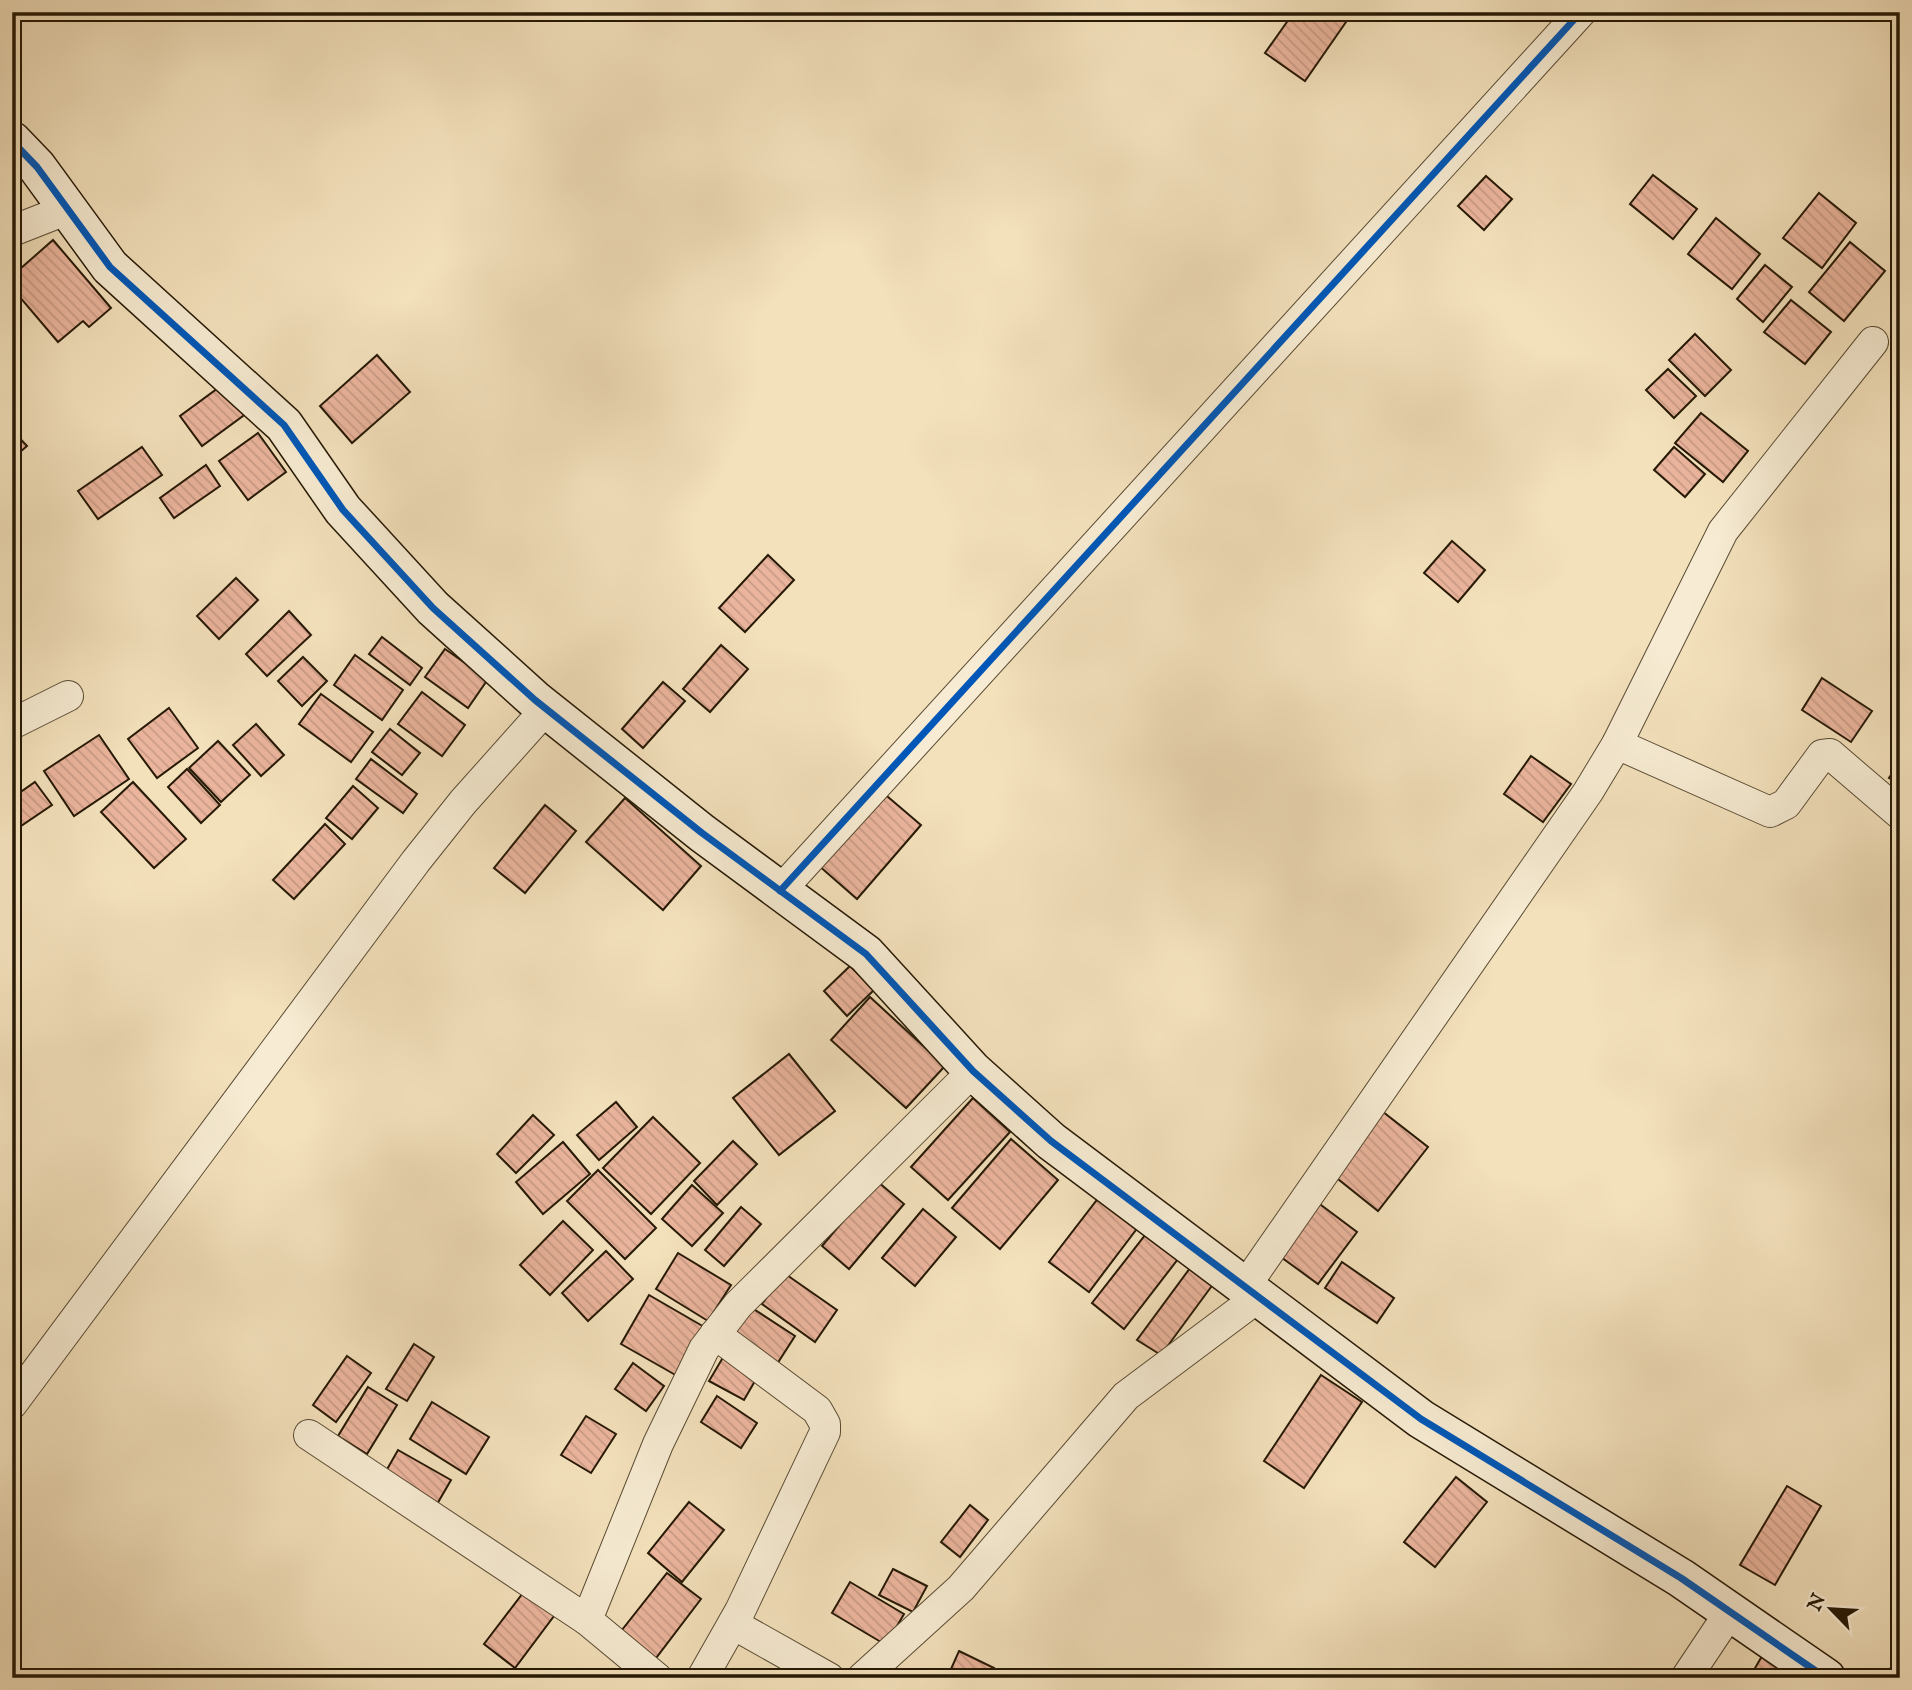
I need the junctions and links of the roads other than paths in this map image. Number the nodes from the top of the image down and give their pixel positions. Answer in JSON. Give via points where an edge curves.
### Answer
{"nodes":[{"id":1,"x":1581,"y":12,"type":"edge"},
{"id":2,"x":12,"y":141,"type":"edge"},
{"id":3,"x":68,"y":209,"type":"junction"},
{"id":4,"x":12,"y":231,"type":"edge"},
{"id":5,"x":1873,"y":342,"type":"dead end"},
{"id":6,"x":68,"y":696,"type":"dead end"},
{"id":7,"x":546,"y":709,"type":"junction"},
{"id":8,"x":12,"y":724,"type":"edge"},
{"id":9,"x":1617,"y":744,"type":"junction"},
{"id":10,"x":1900,"y":814,"type":"edge"},
{"id":11,"x":780,"y":891,"type":"junction"},
{"id":12,"x":973,"y":1071,"type":"junction"},
{"id":13,"x":1251,"y":1293,"type":"junction"},
{"id":14,"x":715,"y":1334,"type":"junction"},
{"id":15,"x":12,"y":1404,"type":"edge"},
{"id":16,"x":309,"y":1436,"type":"dead end"},
{"id":17,"x":1730,"y":1612,"type":"junction"},
{"id":18,"x":587,"y":1620,"type":"junction"},
{"id":19,"x":733,"y":1624,"type":"junction"},
{"id":20,"x":657,"y":1678,"type":"edge"},
{"id":21,"x":702,"y":1678,"type":"edge"},
{"id":22,"x":829,"y":1678,"type":"edge"},
{"id":23,"x":862,"y":1678,"type":"edge"},
{"id":24,"x":1686,"y":1678,"type":"edge"},
{"id":25,"x":1826,"y":1678,"type":"edge"}],
"edges":[{"from":1,"to":11,"type":"street"},
{"from":2,"to":3,"type":"street"},
{"from":3,"to":4,"type":"street"},
{"from":3,"to":7,"type":"street","via":[[110,267],[284,425],[343,510],[433,608]]},
{"from":5,"to":9,"type":"street","via":[[1723,531]]},
{"from":6,"to":8,"type":"street"},
{"from":7,"to":11,"type":"street"},
{"from":7,"to":15,"type":"street","via":[[416,861]]},
{"from":9,"to":10,"type":"street","via":[[1770,812],[1786,803],[1822,755],[1830,754]]},
{"from":9,"to":13,"type":"street"},
{"from":11,"to":12,"type":"street","via":[[866,954]]},
{"from":12,"to":13,"type":"street","via":[[1051,1141]]},
{"from":12,"to":14,"type":"street","via":[[738,1305]]},
{"from":13,"to":17,"type":"street","via":[[1421,1419],[1681,1577]]},
{"from":13,"to":23,"type":"street","via":[[1126,1396],[961,1588]]},
{"from":14,"to":18,"type":"street","via":[[693,1368],[658,1444]]},
{"from":14,"to":19,"type":"street","via":[[817,1410],[825,1423],[820,1447]]},
{"from":16,"to":18,"type":"street"},
{"from":17,"to":24,"type":"street"},
{"from":17,"to":25,"type":"street"},
{"from":18,"to":20,"type":"street"},
{"from":19,"to":21,"type":"street"},
{"from":19,"to":22,"type":"street"}]}
